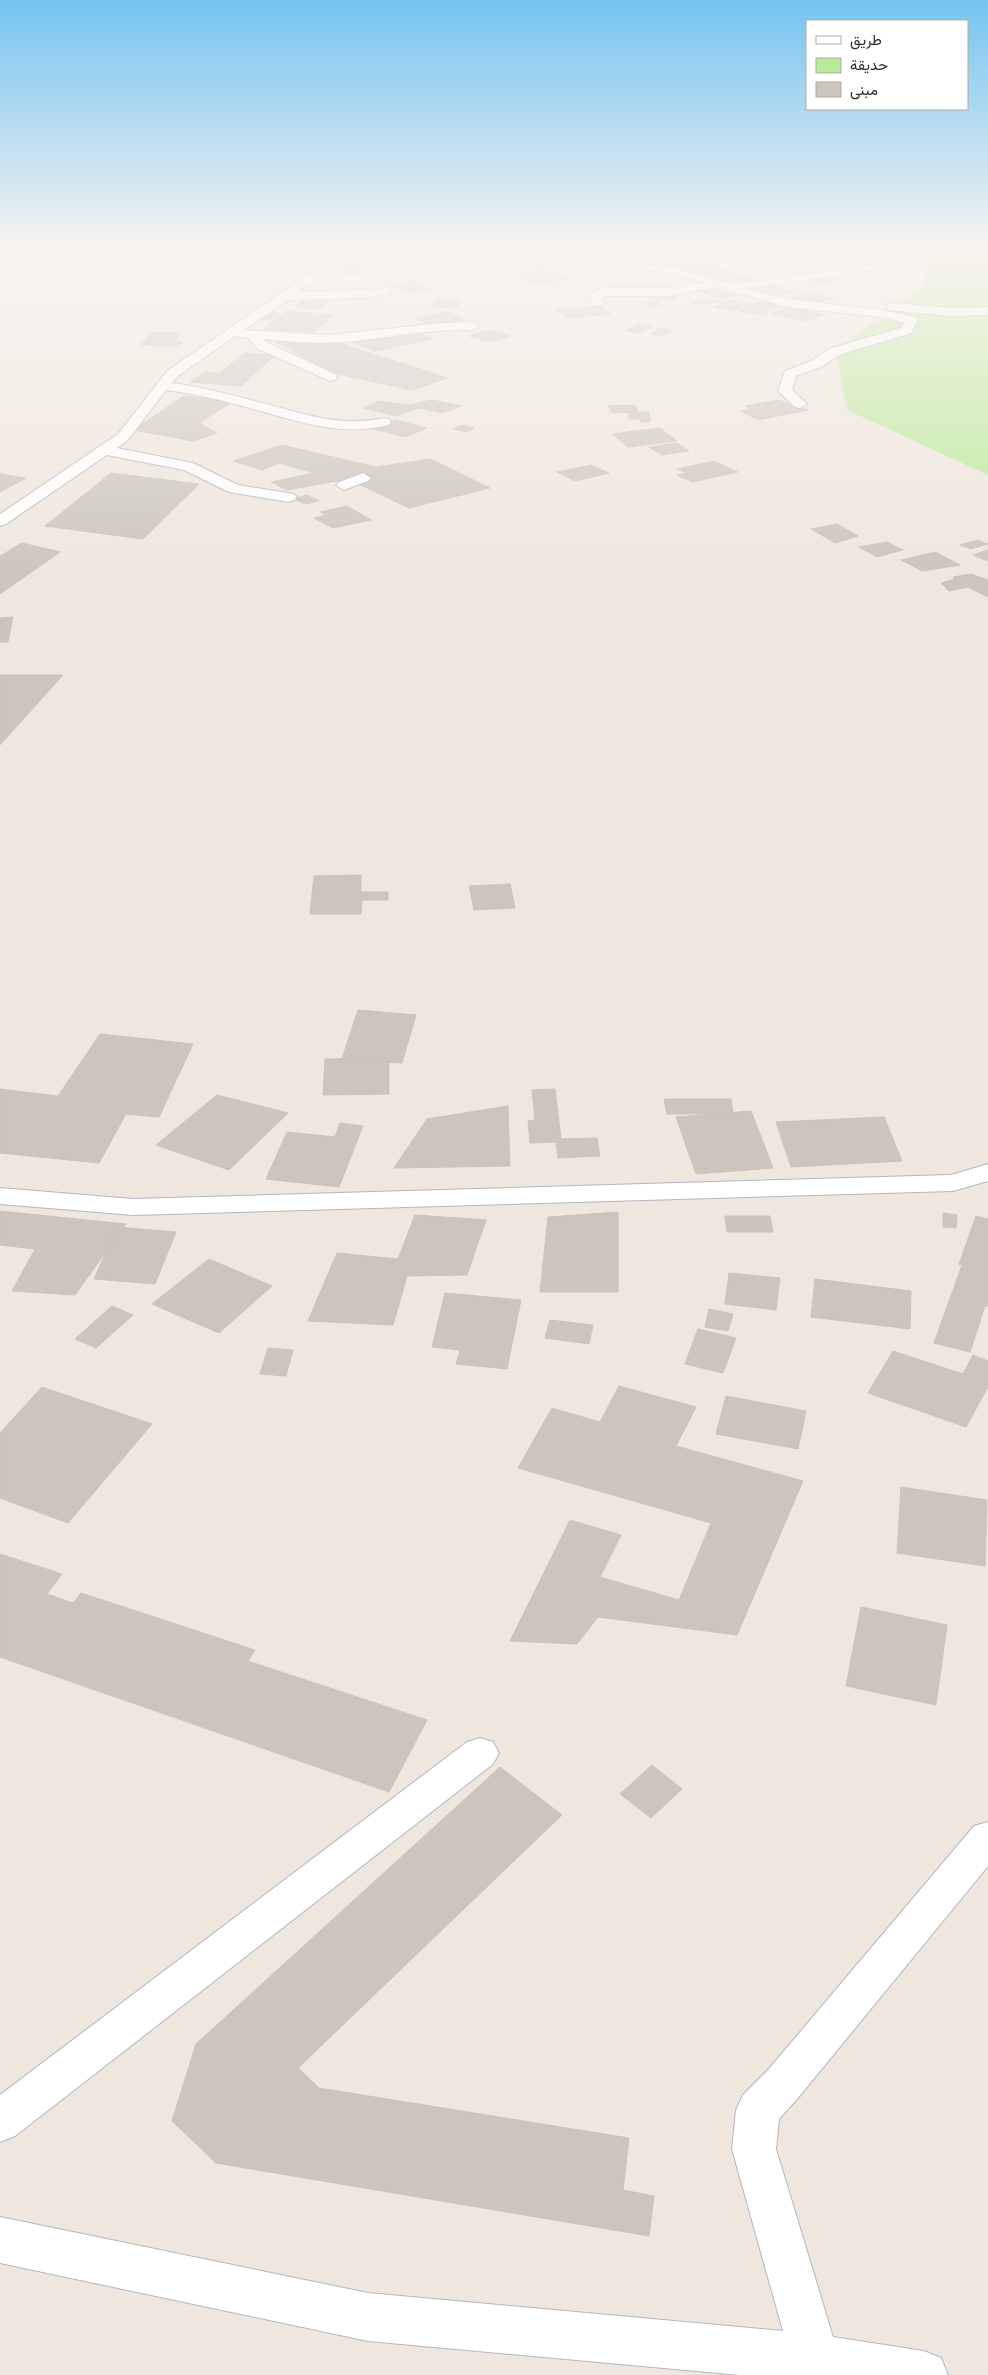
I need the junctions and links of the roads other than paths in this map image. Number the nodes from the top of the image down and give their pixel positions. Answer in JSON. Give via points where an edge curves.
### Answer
{"nodes":[{"id":1,"x":195,"y":358,"type":"edge"},
{"id":2,"x":289,"y":358,"type":"edge"},
{"id":3,"x":825,"y":358,"type":"edge"},
{"id":4,"x":330,"y":377,"type":"dead end"},
{"id":5,"x":164,"y":386,"type":"junction"},
{"id":6,"x":800,"y":404,"type":"dead end"},
{"id":7,"x":384,"y":422,"type":"dead end"},
{"id":8,"x":105,"y":450,"type":"junction"},
{"id":9,"x":363,"y":478,"type":"dead end"},
{"id":10,"x":344,"y":485,"type":"dead end"},
{"id":11,"x":289,"y":497,"type":"dead end"},
{"id":12,"x":0,"y":521,"type":"edge"},
{"id":13,"x":988,"y":1172,"type":"edge"},
{"id":14,"x":953,"y":1183,"type":"junction"},
{"id":15,"x":988,"y":1193,"type":"edge"},
{"id":16,"x":0,"y":1196,"type":"edge"},
{"id":17,"x":480,"y":1753,"type":"dead end"},
{"id":18,"x":988,"y":1838,"type":"edge"},
{"id":19,"x":0,"y":2122,"type":"edge"},
{"id":20,"x":0,"y":2240,"type":"edge"},
{"id":21,"x":815,"y":2358,"type":"junction"},
{"id":22,"x":924,"y":2375,"type":"edge"}],
"edges":[{"from":1,"to":5,"type":"street","via":[[173,373]]},
{"from":2,"to":4,"type":"street"},
{"from":3,"to":6,"type":"street","via":[[790,374],[785,391]]},
{"from":5,"to":7,"type":"street","via":[[336,427],[368,427]]},
{"from":5,"to":8,"type":"street","via":[[123,437]]},
{"from":8,"to":11,"type":"street","via":[[188,466],[234,489]]},
{"from":8,"to":12,"type":"street"},
{"from":9,"to":10,"type":"street"},
{"from":13,"to":14,"type":"street"},
{"from":14,"to":15,"type":"street"},
{"from":14,"to":16,"type":"street","via":[[133,1207]]},
{"from":17,"to":19,"type":"street"},
{"from":18,"to":21,"type":"street","via":[[758,2110],[754,2149]]},
{"from":20,"to":21,"type":"street","via":[[368,2317]]},
{"from":21,"to":22,"type":"street"}]}
